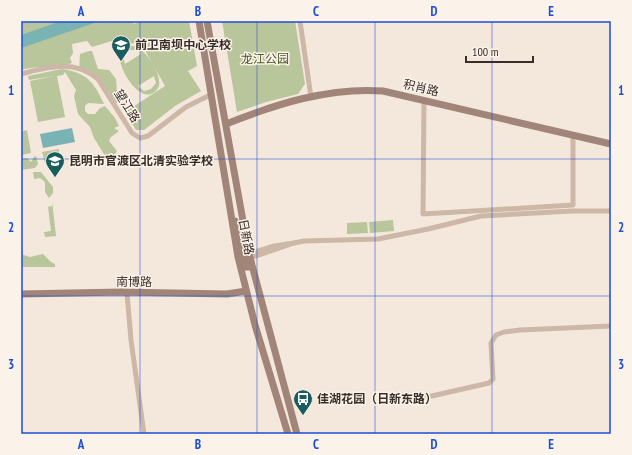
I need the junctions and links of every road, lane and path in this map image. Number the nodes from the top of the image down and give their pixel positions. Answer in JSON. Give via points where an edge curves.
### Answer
{"nodes":[{"id":1,"x":198,"y":21,"type":"edge"},
{"id":2,"x":208,"y":21,"type":"edge"},
{"id":3,"x":300,"y":21,"type":"edge"},
{"id":4,"x":21,"y":74,"type":"edge"},
{"id":5,"x":210,"y":95,"type":"junction"},
{"id":6,"x":312,"y":97,"type":"junction"},
{"id":7,"x":424,"y":100,"type":"junction"},
{"id":8,"x":226,"y":124,"type":"junction"},
{"id":9,"x":572,"y":135,"type":"junction"},
{"id":10,"x":611,"y":144,"type":"edge"},
{"id":11,"x":228,"y":204,"type":"junction"},
{"id":12,"x":611,"y":211,"type":"edge"},
{"id":13,"x":250,"y":258,"type":"junction"},
{"id":14,"x":246,"y":291,"type":"junction"},
{"id":15,"x":127,"y":292,"type":"junction"},
{"id":16,"x":21,"y":294,"type":"edge"},
{"id":17,"x":611,"y":326,"type":"edge"},
{"id":18,"x":423,"y":398,"type":"dead end"},
{"id":19,"x":144,"y":434,"type":"edge"},
{"id":20,"x":288,"y":434,"type":"edge"},
{"id":21,"x":297,"y":434,"type":"edge"}],
"edges":[{"from":1,"to":5,"type":"main road","name":"日新路"},
{"from":2,"to":8,"type":"main road","name":"日新路"},
{"from":3,"to":6,"type":"street"},
{"from":4,"to":5,"type":"street","name":"望江路","via":[[62,65],[70,65],[90,73],[98,79],[132,133],[140,138],[148,136],[186,107]]},
{"from":5,"to":11,"type":"main road","name":"日新路"},
{"from":6,"to":7,"type":"main road","name":"积肖路","via":[[361,90],[383,91]]},
{"from":6,"to":8,"type":"main road","name":"积肖路","via":[[264,108]]},
{"from":7,"to":9,"type":"main road","name":"积肖路"},
{"from":7,"to":9,"type":"street","via":[[423,214],[573,205]]},
{"from":8,"to":13,"type":"main road","name":"日新路"},
{"from":9,"to":10,"type":"main road","name":"积肖路"},
{"from":11,"to":13,"type":"main road","via":[[240,235],[246,267],[249,267]]},
{"from":11,"to":14,"type":"main road","name":"日新路"},
{"from":12,"to":13,"type":"street","via":[[481,216],[428,230],[378,239],[304,241]]},
{"from":13,"to":21,"type":"main road","name":"日新路"},
{"from":14,"to":15,"type":"main road","name":"南博路","via":[[227,294]]},
{"from":14,"to":20,"type":"main road","name":"日新路"},
{"from":15,"to":16,"type":"main road","name":"南博路"},
{"from":15,"to":19,"type":"street"},
{"from":17,"to":18,"type":"street","via":[[520,330],[496,335],[491,344],[492,379],[489,383]]}]}
